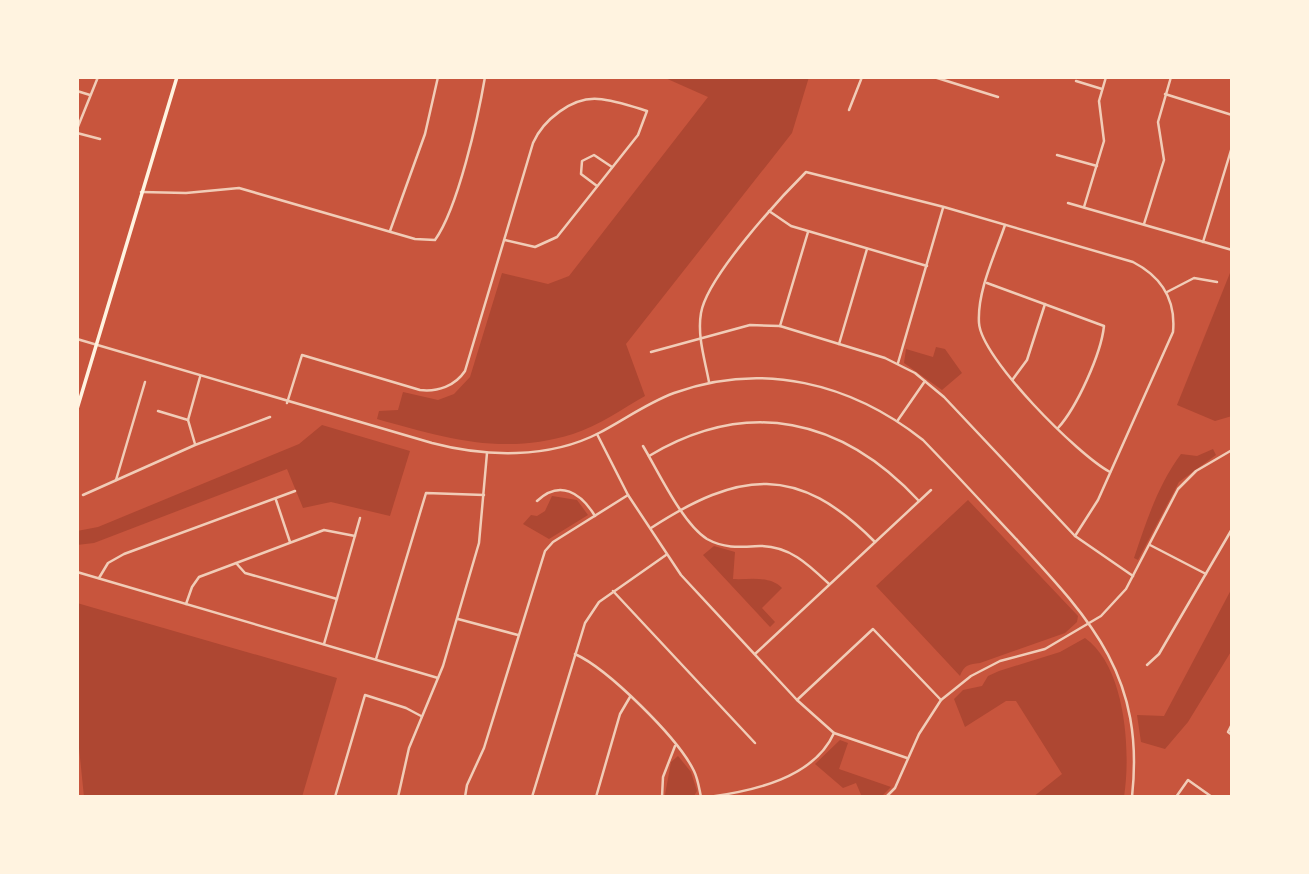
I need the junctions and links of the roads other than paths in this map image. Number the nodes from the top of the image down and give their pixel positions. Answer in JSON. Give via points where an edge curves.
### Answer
{"nodes":[{"id":1,"x":98,"y":77,"type":"edge"},
{"id":2,"x":177,"y":77,"type":"edge"},
{"id":3,"x":438,"y":77,"type":"edge"},
{"id":4,"x":485,"y":77,"type":"edge"},
{"id":5,"x":862,"y":77,"type":"edge"},
{"id":6,"x":933,"y":77,"type":"edge"},
{"id":7,"x":1106,"y":77,"type":"edge"},
{"id":8,"x":1171,"y":77,"type":"edge"},
{"id":9,"x":1076,"y":81,"type":"dead end"},
{"id":10,"x":1102,"y":89,"type":"junction"},
{"id":11,"x":77,"y":91,"type":"edge"},
{"id":12,"x":1165,"y":94,"type":"junction"},
{"id":13,"x":90,"y":95,"type":"junction"},
{"id":14,"x":998,"y":97,"type":"dead end"},
{"id":15,"x":849,"y":110,"type":"dead end"},
{"id":16,"x":1232,"y":115,"type":"edge"},
{"id":17,"x":77,"y":131,"type":"edge"},
{"id":18,"x":100,"y":139,"type":"dead end"},
{"id":19,"x":1232,"y":147,"type":"edge"},
{"id":20,"x":1057,"y":155,"type":"dead end"},
{"id":21,"x":1097,"y":166,"type":"junction"},
{"id":22,"x":612,"y":167,"type":"junction"},
{"id":23,"x":597,"y":187,"type":"junction"},
{"id":24,"x":141,"y":192,"type":"junction"},
{"id":25,"x":1068,"y":203,"type":"dead end"},
{"id":26,"x":944,"y":207,"type":"junction"},
{"id":27,"x":1084,"y":207,"type":"junction"},
{"id":28,"x":768,"y":211,"type":"junction"},
{"id":29,"x":1144,"y":224,"type":"junction"},
{"id":30,"x":1005,"y":225,"type":"junction"},
{"id":31,"x":390,"y":231,"type":"junction"},
{"id":32,"x":808,"y":232,"type":"junction"},
{"id":33,"x":505,"y":240,"type":"junction"},
{"id":34,"x":1203,"y":242,"type":"junction"},
{"id":35,"x":867,"y":249,"type":"junction"},
{"id":36,"x":1232,"y":250,"type":"edge"},
{"id":37,"x":927,"y":266,"type":"junction"},
{"id":38,"x":1217,"y":282,"type":"dead end"},
{"id":39,"x":986,"y":283,"type":"junction"},
{"id":40,"x":1167,"y":292,"type":"junction"},
{"id":41,"x":1045,"y":304,"type":"junction"},
{"id":42,"x":780,"y":326,"type":"junction"},
{"id":43,"x":701,"y":338,"type":"junction"},
{"id":44,"x":77,"y":340,"type":"edge"},
{"id":45,"x":839,"y":344,"type":"junction"},
{"id":46,"x":96,"y":345,"type":"junction"},
{"id":47,"x":652,"y":352,"type":"dead end"},
{"id":48,"x":898,"y":363,"type":"junction"},
{"id":49,"x":200,"y":377,"type":"junction"},
{"id":50,"x":1013,"y":379,"type":"junction"},
{"id":51,"x":925,"y":381,"type":"junction"},
{"id":52,"x":145,"y":382,"type":"dead end"},
{"id":53,"x":709,"y":382,"type":"junction"},
{"id":54,"x":287,"y":403,"type":"junction"},
{"id":55,"x":77,"y":409,"type":"edge"},
{"id":56,"x":158,"y":411,"type":"dead end"},
{"id":57,"x":270,"y":417,"type":"dead end"},
{"id":58,"x":187,"y":420,"type":"junction"},
{"id":59,"x":898,"y":421,"type":"junction"},
{"id":60,"x":1058,"y":428,"type":"junction"},
{"id":61,"x":597,"y":434,"type":"junction"},
{"id":62,"x":195,"y":445,"type":"junction"},
{"id":63,"x":643,"y":446,"type":"dead end"},
{"id":64,"x":1232,"y":450,"type":"edge"},
{"id":65,"x":487,"y":453,"type":"junction"},
{"id":66,"x":649,"y":456,"type":"junction"},
{"id":67,"x":1111,"y":473,"type":"junction"},
{"id":68,"x":116,"y":480,"type":"junction"},
{"id":69,"x":931,"y":490,"type":"dead end"},
{"id":70,"x":295,"y":491,"type":"dead end"},
{"id":71,"x":83,"y":495,"type":"dead end"},
{"id":72,"x":484,"y":495,"type":"junction"},
{"id":73,"x":628,"y":495,"type":"junction"},
{"id":74,"x":276,"y":500,"type":"junction"},
{"id":75,"x":919,"y":500,"type":"junction"},
{"id":76,"x":537,"y":501,"type":"dead end"},
{"id":77,"x":681,"y":508,"type":"junction"},
{"id":78,"x":595,"y":516,"type":"junction"},
{"id":79,"x":360,"y":519,"type":"dead end"},
{"id":80,"x":651,"y":528,"type":"junction"},
{"id":81,"x":1232,"y":530,"type":"edge"},
{"id":82,"x":355,"y":536,"type":"junction"},
{"id":83,"x":1075,"y":536,"type":"junction"},
{"id":84,"x":290,"y":542,"type":"junction"},
{"id":85,"x":875,"y":542,"type":"junction"},
{"id":86,"x":1149,"y":544,"type":"junction"},
{"id":87,"x":666,"y":555,"type":"junction"},
{"id":88,"x":236,"y":563,"type":"junction"},
{"id":89,"x":77,"y":572,"type":"edge"},
{"id":90,"x":1206,"y":574,"type":"junction"},
{"id":91,"x":1133,"y":576,"type":"junction"},
{"id":92,"x":99,"y":578,"type":"junction"},
{"id":93,"x":829,"y":584,"type":"junction"},
{"id":94,"x":613,"y":591,"type":"junction"},
{"id":95,"x":337,"y":598,"type":"junction"},
{"id":96,"x":186,"y":604,"type":"junction"},
{"id":97,"x":458,"y":619,"type":"junction"},
{"id":98,"x":1091,"y":623,"type":"junction"},
{"id":99,"x":518,"y":635,"type":"junction"},
{"id":100,"x":324,"y":644,"type":"junction"},
{"id":101,"x":575,"y":654,"type":"junction"},
{"id":102,"x":755,"y":654,"type":"junction"},
{"id":103,"x":376,"y":659,"type":"junction"},
{"id":104,"x":1147,"y":665,"type":"dead end"},
{"id":105,"x":438,"y":678,"type":"junction"},
{"id":106,"x":631,"y":697,"type":"junction"},
{"id":107,"x":797,"y":700,"type":"junction"},
{"id":108,"x":941,"y":700,"type":"junction"},
{"id":109,"x":421,"y":716,"type":"junction"},
{"id":110,"x":1232,"y":724,"type":"edge"},
{"id":111,"x":834,"y":733,"type":"junction"},
{"id":112,"x":1232,"y":735,"type":"edge"},
{"id":113,"x":755,"y":743,"type":"dead end"},
{"id":114,"x":675,"y":746,"type":"junction"},
{"id":115,"x":908,"y":759,"type":"junction"},
{"id":116,"x":335,"y":797,"type":"edge"},
{"id":117,"x":398,"y":797,"type":"edge"},
{"id":118,"x":465,"y":797,"type":"edge"},
{"id":119,"x":532,"y":797,"type":"edge"},
{"id":120,"x":596,"y":797,"type":"edge"},
{"id":121,"x":662,"y":797,"type":"edge"},
{"id":122,"x":701,"y":797,"type":"edge"},
{"id":123,"x":709,"y":797,"type":"edge"},
{"id":124,"x":886,"y":797,"type":"edge"},
{"id":125,"x":1132,"y":797,"type":"edge"},
{"id":126,"x":1176,"y":797,"type":"edge"},
{"id":127,"x":1212,"y":797,"type":"edge"}],
"edges":[{"from":1,"to":13,"type":"street"},
{"from":2,"to":24,"type":"main road"},
{"from":3,"to":31,"type":"street","via":[[425,134]]},
{"from":4,"to":31,"type":"street","via":[[472,140],[435,240],[426,242]]},
{"from":5,"to":15,"type":"street"},
{"from":6,"to":14,"type":"street"},
{"from":7,"to":10,"type":"street"},
{"from":8,"to":12,"type":"street"},
{"from":9,"to":10,"type":"street"},
{"from":10,"to":21,"type":"street","via":[[1105,133]]},
{"from":11,"to":13,"type":"street"},
{"from":12,"to":16,"type":"street"},
{"from":12,"to":29,"type":"street","via":[[1158,122],[1164,160]]},
{"from":13,"to":17,"type":"street"},
{"from":17,"to":18,"type":"street"},
{"from":19,"to":34,"type":"street"},
{"from":20,"to":21,"type":"street"},
{"from":21,"to":27,"type":"street"},
{"from":22,"to":23,"type":"street"},
{"from":22,"to":23,"type":"street","via":[[594,155],[582,161],[581,174]]},
{"from":22,"to":33,"type":"street","via":[[642,130],[647,111],[603,99],[582,101],[545,122]]},
{"from":23,"to":33,"type":"street","via":[[550,241],[535,247]]},
{"from":24,"to":31,"type":"street","via":[[239,188]]},
{"from":24,"to":46,"type":"main road"},
{"from":25,"to":27,"type":"street"},
{"from":26,"to":28,"type":"street","via":[[806,172]]},
{"from":26,"to":30,"type":"street"},
{"from":26,"to":37,"type":"street"},
{"from":27,"to":29,"type":"street"},
{"from":28,"to":32,"type":"street"},
{"from":28,"to":43,"type":"street","via":[[705,300]]},
{"from":29,"to":34,"type":"street"},
{"from":30,"to":39,"type":"street"},
{"from":30,"to":40,"type":"street","via":[[1133,262],[1152,274]]},
{"from":32,"to":35,"type":"street"},
{"from":32,"to":42,"type":"street"},
{"from":33,"to":54,"type":"street","via":[[465,371],[454,383],[438,390],[420,390],[302,355]]},
{"from":34,"to":36,"type":"street"},
{"from":35,"to":37,"type":"street"},
{"from":35,"to":45,"type":"street"},
{"from":37,"to":48,"type":"street"},
{"from":38,"to":40,"type":"street","via":[[1194,278]]},
{"from":39,"to":41,"type":"street"},
{"from":39,"to":50,"type":"street","via":[[979,322],[988,351]]},
{"from":40,"to":67,"type":"street","via":[[1174,314],[1171,342]]},
{"from":41,"to":50,"type":"street","via":[[1031,351]]},
{"from":41,"to":60,"type":"street","via":[[1104,326],[1072,409]]},
{"from":42,"to":43,"type":"street","via":[[750,325]]},
{"from":42,"to":45,"type":"street"},
{"from":43,"to":47,"type":"street"},
{"from":43,"to":53,"type":"street"},
{"from":44,"to":46,"type":"street"},
{"from":45,"to":48,"type":"street"},
{"from":46,"to":49,"type":"street"},
{"from":46,"to":55,"type":"main road"},
{"from":48,"to":51,"type":"street"},
{"from":49,"to":54,"type":"street"},
{"from":49,"to":58,"type":"street"},
{"from":50,"to":60,"type":"street"},
{"from":51,"to":59,"type":"street"},
{"from":51,"to":83,"type":"street"},
{"from":52,"to":68,"type":"street"},
{"from":53,"to":59,"type":"street","via":[[764,378],[817,385],[856,398]]},
{"from":53,"to":61,"type":"street","via":[[661,399]]},
{"from":54,"to":65,"type":"street","via":[[452,448]]},
{"from":56,"to":58,"type":"street"},
{"from":57,"to":62,"type":"street"},
{"from":58,"to":62,"type":"street"},
{"from":59,"to":98,"type":"street","via":[[928,445]]},
{"from":60,"to":67,"type":"street","via":[[1082,454]]},
{"from":61,"to":65,"type":"street","via":[[541,450]]},
{"from":61,"to":73,"type":"street"},
{"from":62,"to":68,"type":"street"},
{"from":63,"to":66,"type":"street"},
{"from":64,"to":86,"type":"street","via":[[1186,479]]},
{"from":65,"to":72,"type":"street"},
{"from":66,"to":75,"type":"street","via":[[676,440],[726,424],[793,425],[839,438],[859,449],[894,473]]},
{"from":66,"to":77,"type":"street"},
{"from":67,"to":83,"type":"street","via":[[1090,517]]},
{"from":68,"to":71,"type":"street"},
{"from":69,"to":75,"type":"street"},
{"from":70,"to":74,"type":"street"},
{"from":72,"to":97,"type":"street","via":[[480,543]]},
{"from":72,"to":103,"type":"street","via":[[426,493]]},
{"from":73,"to":78,"type":"street"},
{"from":73,"to":80,"type":"street"},
{"from":74,"to":84,"type":"street"},
{"from":74,"to":92,"type":"street","via":[[124,554],[108,563]]},
{"from":75,"to":85,"type":"street"},
{"from":76,"to":78,"type":"street","via":[[549,491],[568,491],[583,498]]},
{"from":77,"to":80,"type":"street"},
{"from":77,"to":85,"type":"street","via":[[725,488],[786,486],[835,506]]},
{"from":77,"to":93,"type":"street","via":[[698,532],[717,543],[785,551],[806,561]]},
{"from":78,"to":99,"type":"street","via":[[545,551]]},
{"from":79,"to":82,"type":"street"},
{"from":80,"to":87,"type":"street"},
{"from":81,"to":90,"type":"street"},
{"from":82,"to":84,"type":"street","via":[[332,530]]},
{"from":82,"to":95,"type":"street"},
{"from":83,"to":91,"type":"street"},
{"from":84,"to":88,"type":"street"},
{"from":85,"to":93,"type":"street"},
{"from":86,"to":90,"type":"street"},
{"from":86,"to":91,"type":"street"},
{"from":87,"to":94,"type":"street"},
{"from":87,"to":102,"type":"street"},
{"from":88,"to":95,"type":"street","via":[[245,573]]},
{"from":88,"to":96,"type":"street","via":[[199,577]]},
{"from":89,"to":92,"type":"street"},
{"from":90,"to":104,"type":"street","via":[[1159,654]]},
{"from":91,"to":98,"type":"street","via":[[1116,601]]},
{"from":92,"to":96,"type":"street"},
{"from":93,"to":102,"type":"street"},
{"from":94,"to":101,"type":"street","via":[[591,612]]},
{"from":94,"to":113,"type":"street"},
{"from":95,"to":100,"type":"street"},
{"from":96,"to":100,"type":"street"},
{"from":97,"to":99,"type":"street"},
{"from":97,"to":105,"type":"street"},
{"from":98,"to":108,"type":"street","via":[[1045,649],[1000,661]]},
{"from":98,"to":125,"type":"street","via":[[1115,667],[1130,715]]},
{"from":99,"to":118,"type":"street"},
{"from":100,"to":103,"type":"street"},
{"from":101,"to":106,"type":"street","via":[[602,668]]},
{"from":101,"to":119,"type":"street"},
{"from":102,"to":107,"type":"street"},
{"from":103,"to":105,"type":"street"},
{"from":105,"to":109,"type":"street"},
{"from":106,"to":114,"type":"street"},
{"from":106,"to":120,"type":"street","via":[[620,713]]},
{"from":107,"to":108,"type":"street","via":[[873,629]]},
{"from":107,"to":111,"type":"street"},
{"from":108,"to":115,"type":"street"},
{"from":109,"to":116,"type":"street","via":[[365,695]]},
{"from":109,"to":117,"type":"street"},
{"from":110,"to":112,"type":"street","via":[[1228,732]]},
{"from":111,"to":115,"type":"street"},
{"from":111,"to":123,"type":"street","via":[[804,768],[743,792]]},
{"from":114,"to":121,"type":"street","via":[[663,777]]},
{"from":114,"to":122,"type":"street","via":[[694,770]]},
{"from":115,"to":124,"type":"street"},
{"from":126,"to":127,"type":"street","via":[[1188,780]]}]}
